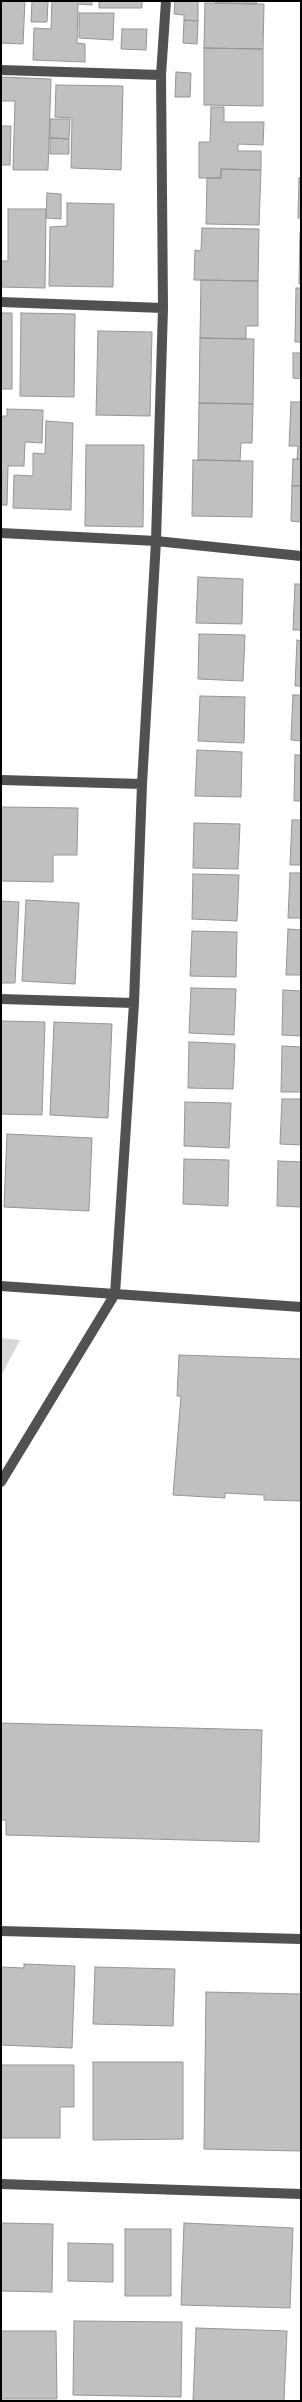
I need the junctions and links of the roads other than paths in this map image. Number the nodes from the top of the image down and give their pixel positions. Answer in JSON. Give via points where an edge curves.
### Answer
{"nodes":[{"id":1,"x":166,"y":1,"type":"edge"},
{"id":2,"x":1,"y":70,"type":"edge"},
{"id":3,"x":161,"y":75,"type":"junction"},
{"id":4,"x":1,"y":302,"type":"edge"},
{"id":5,"x":163,"y":308,"type":"junction"},
{"id":6,"x":1,"y":532,"type":"edge"},
{"id":7,"x":156,"y":541,"type":"junction"},
{"id":8,"x":301,"y":556,"type":"edge"},
{"id":9,"x":1,"y":780,"type":"edge"},
{"id":10,"x":142,"y":784,"type":"junction"},
{"id":11,"x":1,"y":999,"type":"edge"},
{"id":12,"x":134,"y":1003,"type":"junction"},
{"id":13,"x":1,"y":1286,"type":"edge"},
{"id":14,"x":115,"y":1294,"type":"junction"},
{"id":15,"x":301,"y":1307,"type":"edge"},
{"id":16,"x":1,"y":1482,"type":"edge"},
{"id":17,"x":1,"y":1932,"type":"edge"},
{"id":18,"x":301,"y":1939,"type":"edge"},
{"id":19,"x":1,"y":2184,"type":"edge"},
{"id":20,"x":301,"y":2194,"type":"edge"}],
"edges":[{"from":1,"to":3,"type":"street"},
{"from":2,"to":3,"type":"street"},
{"from":3,"to":5,"type":"street"},
{"from":4,"to":5,"type":"street"},
{"from":5,"to":7,"type":"street"},
{"from":6,"to":7,"type":"street"},
{"from":7,"to":8,"type":"street"},
{"from":7,"to":10,"type":"street"},
{"from":9,"to":10,"type":"street"},
{"from":10,"to":12,"type":"street"},
{"from":11,"to":12,"type":"street"},
{"from":12,"to":14,"type":"street"},
{"from":13,"to":14,"type":"street"},
{"from":14,"to":15,"type":"street"},
{"from":14,"to":16,"type":"street"},
{"from":17,"to":18,"type":"street"},
{"from":19,"to":20,"type":"street"}]}
